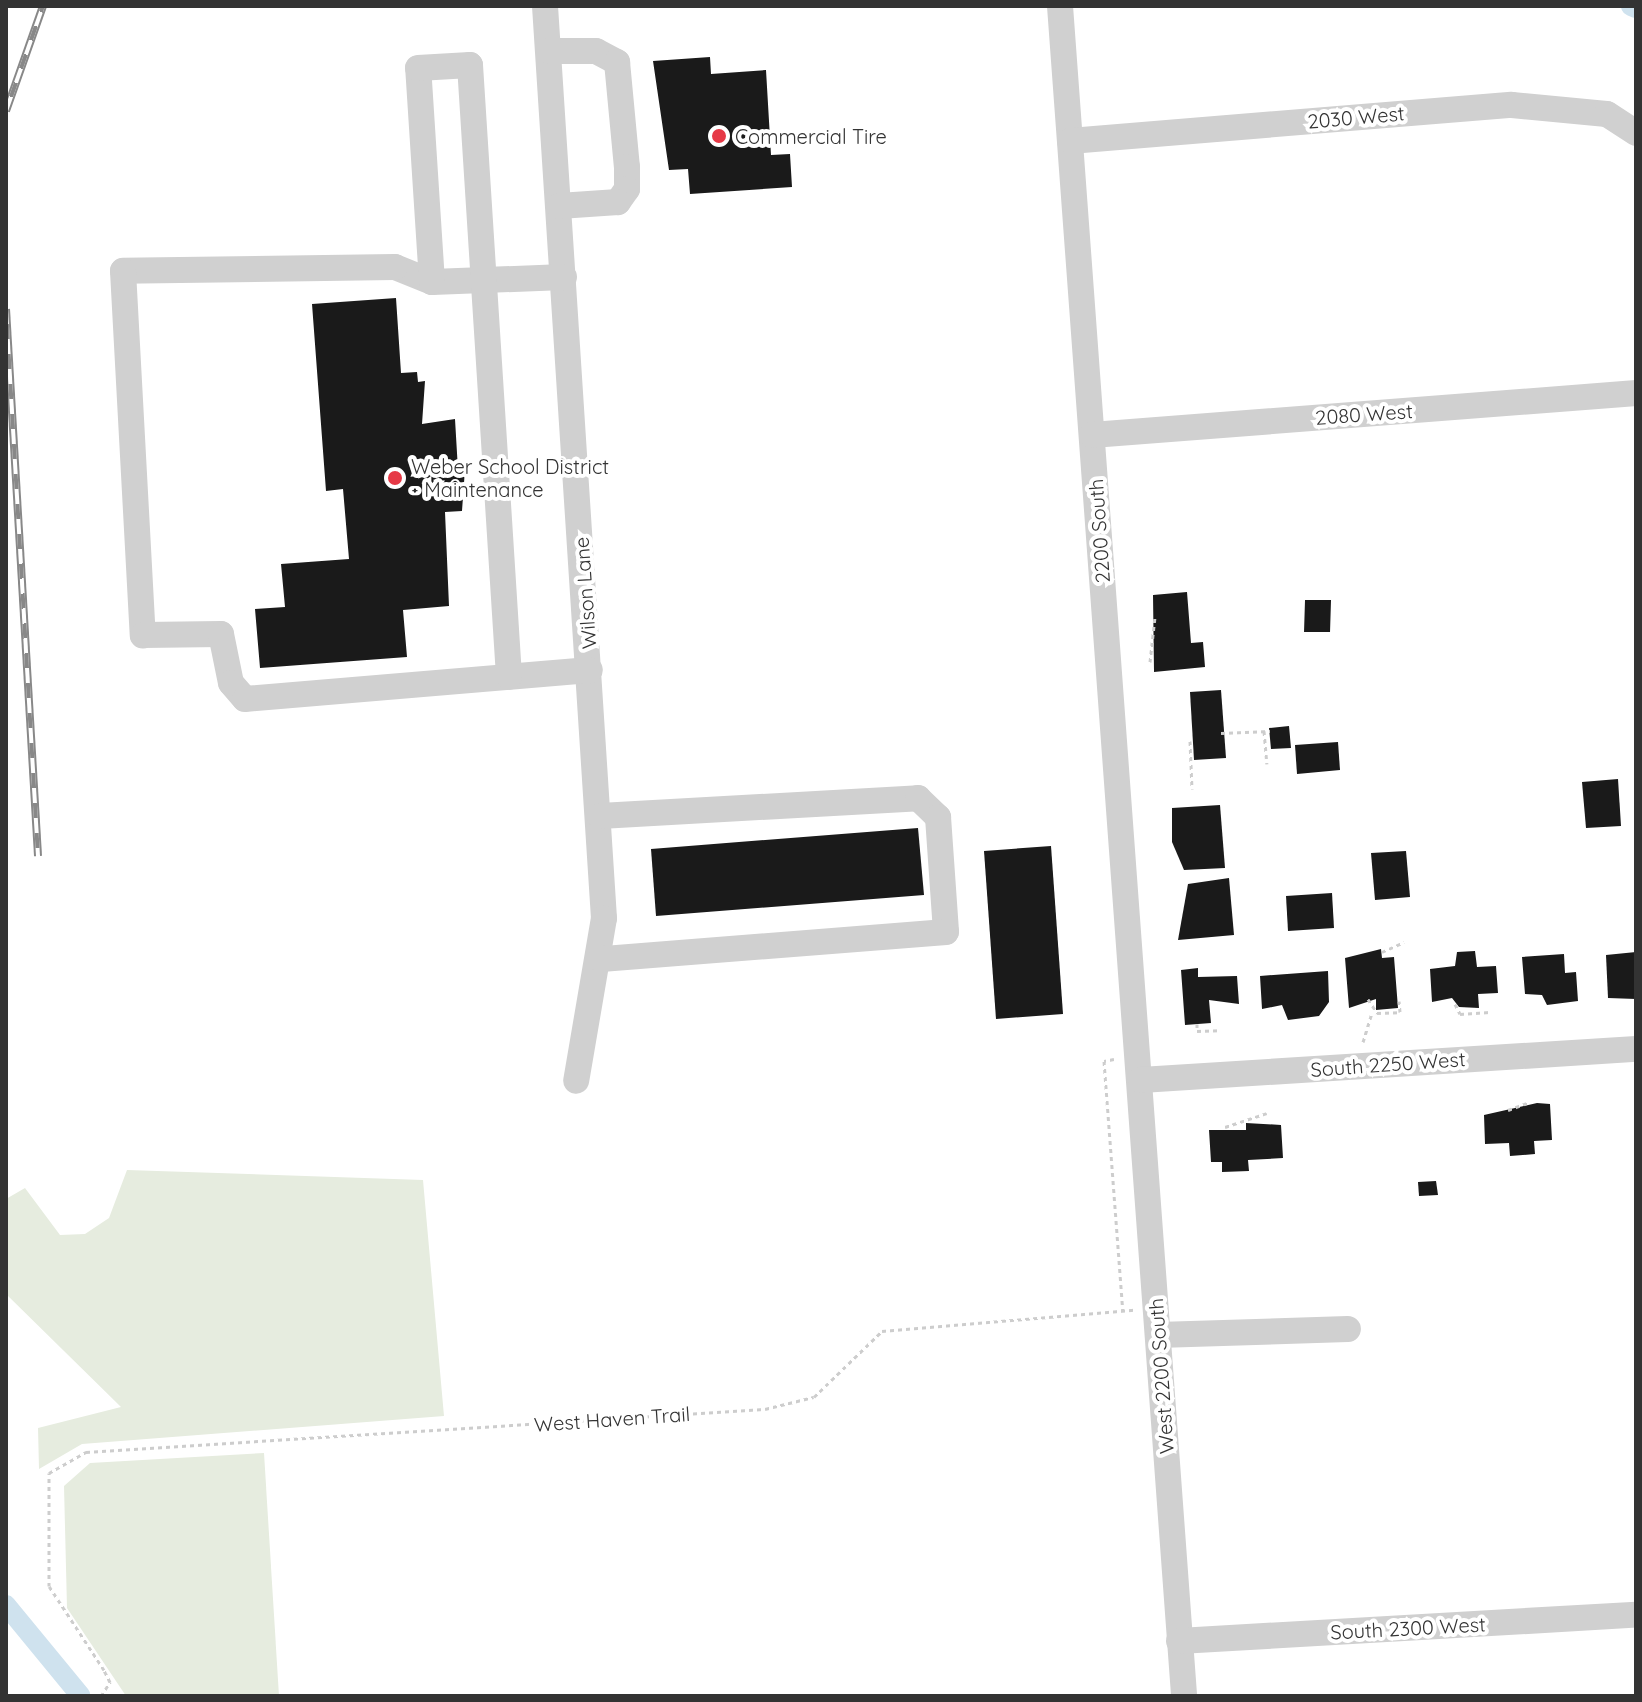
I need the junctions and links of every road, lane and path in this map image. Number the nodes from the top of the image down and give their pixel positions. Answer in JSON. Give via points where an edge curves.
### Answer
{"nodes":[{"id":1,"x":545,"y":6,"type":"edge"},
{"id":2,"x":1060,"y":6,"type":"edge"},
{"id":3,"x":549,"y":51,"type":"junction"},
{"id":4,"x":1636,"y":133,"type":"edge"},
{"id":5,"x":1070,"y":141,"type":"junction"},
{"id":6,"x":559,"y":206,"type":"junction"},
{"id":7,"x":564,"y":277,"type":"junction"},
{"id":8,"x":484,"y":280,"type":"junction"},
{"id":9,"x":432,"y":282,"type":"junction"},
{"id":10,"x":1636,"y":393,"type":"edge"},
{"id":11,"x":1092,"y":435,"type":"junction"},
{"id":12,"x":1155,"y":617,"type":"dead end"},
{"id":13,"x":1150,"y":662,"type":"dead end"},
{"id":14,"x":590,"y":670,"type":"junction"},
{"id":15,"x":509,"y":677,"type":"junction"},
{"id":16,"x":1264,"y":731,"type":"junction"},
{"id":17,"x":1270,"y":731,"type":"dead end"},
{"id":18,"x":1221,"y":733,"type":"dead end"},
{"id":19,"x":1190,"y":741,"type":"dead end"},
{"id":20,"x":1267,"y":764,"type":"dead end"},
{"id":21,"x":1192,"y":789,"type":"dead end"},
{"id":22,"x":600,"y":816,"type":"junction"},
{"id":23,"x":1404,"y":942,"type":"dead end"},
{"id":24,"x":1382,"y":952,"type":"dead end"},
{"id":25,"x":601,"y":959,"type":"junction"},
{"id":26,"x":1368,"y":999,"type":"dead end"},
{"id":27,"x":1399,"y":1001,"type":"dead end"},
{"id":28,"x":1455,"y":1004,"type":"dead end"},
{"id":29,"x":1490,"y":1012,"type":"dead end"},
{"id":30,"x":1372,"y":1013,"type":"junction"},
{"id":31,"x":1197,"y":1024,"type":"dead end"},
{"id":32,"x":1220,"y":1030,"type":"dead end"},
{"id":33,"x":1363,"y":1042,"type":"dead end"},
{"id":34,"x":1636,"y":1049,"type":"edge"},
{"id":35,"x":1135,"y":1065,"type":"junction"},
{"id":36,"x":576,"y":1081,"type":"dead end"},
{"id":37,"x":1530,"y":1102,"type":"dead end"},
{"id":38,"x":1508,"y":1110,"type":"dead end"},
{"id":39,"x":1267,"y":1113,"type":"dead end"},
{"id":40,"x":1225,"y":1127,"type":"dead end"},
{"id":41,"x":1348,"y":1329,"type":"dead end"},
{"id":42,"x":1158,"y":1335,"type":"junction"},
{"id":43,"x":1636,"y":1615,"type":"edge"},
{"id":44,"x":1179,"y":1641,"type":"junction"},
{"id":45,"x":101,"y":1696,"type":"edge"},
{"id":46,"x":1184,"y":1696,"type":"edge"}],
"edges":[{"from":1,"to":3,"type":"street","name":"Wilson Lane"},
{"from":2,"to":5,"type":"street","name":"2200 South"},
{"from":3,"to":6,"type":"street","name":"Wilson Lane"},
{"from":3,"to":6,"type":"street","via":[[596,51],[617,62],[627,167],[618,202]]},
{"from":4,"to":5,"type":"street","name":"2030 West","via":[[1607,114],[1512,105]]},
{"from":5,"to":11,"type":"street","name":"2200 South"},
{"from":6,"to":7,"type":"street","name":"Wilson Lane"},
{"from":7,"to":8,"type":"street"},
{"from":7,"to":14,"type":"street","name":"Wilson Lane"},
{"from":8,"to":9,"type":"street"},
{"from":8,"to":9,"type":"street","via":[[470,65],[418,68]]},
{"from":8,"to":15,"type":"street"},
{"from":9,"to":15,"type":"street","via":[[395,267],[123,271],[143,635],[221,634],[231,683],[245,699]]},
{"from":10,"to":11,"type":"street","name":"2080 West"},
{"from":11,"to":35,"type":"street","name":"2200 South"},
{"from":12,"to":13,"type":"path"},
{"from":14,"to":15,"type":"street"},
{"from":14,"to":22,"type":"street","name":"Wilson Lane"},
{"from":16,"to":17,"type":"path"},
{"from":16,"to":18,"type":"path"},
{"from":16,"to":20,"type":"path"},
{"from":19,"to":21,"type":"path"},
{"from":22,"to":25,"type":"street","name":"Wilson Lane"},
{"from":22,"to":25,"type":"street","via":[[918,798],[938,817],[946,932]]},
{"from":23,"to":24,"type":"path"},
{"from":25,"to":36,"type":"street","name":"Wilson Lane"},
{"from":26,"to":30,"type":"path"},
{"from":27,"to":30,"type":"path","via":[[1400,1012]]},
{"from":28,"to":29,"type":"path","via":[[1460,1014]]},
{"from":30,"to":33,"type":"path"},
{"from":31,"to":32,"type":"path","via":[[1197,1031]]},
{"from":34,"to":35,"type":"street","name":"South 2250 West"},
{"from":35,"to":42,"type":"street","name":"West 2200 South"},
{"from":35,"to":45,"type":"path","name":"West Haven Trail","via":[[1104,1061],[1123,1311],[882,1331],[814,1397],[765,1409],[86,1452],[63,1461],[49,1473],[44,1510],[49,1586],[110,1682]]},
{"from":37,"to":38,"type":"path"},
{"from":39,"to":40,"type":"path"},
{"from":41,"to":42,"type":"street"},
{"from":42,"to":44,"type":"street","name":"West 2200 South"},
{"from":43,"to":44,"type":"street","name":"South 2300 West"},
{"from":44,"to":46,"type":"street","name":"West 2200 South"}]}
